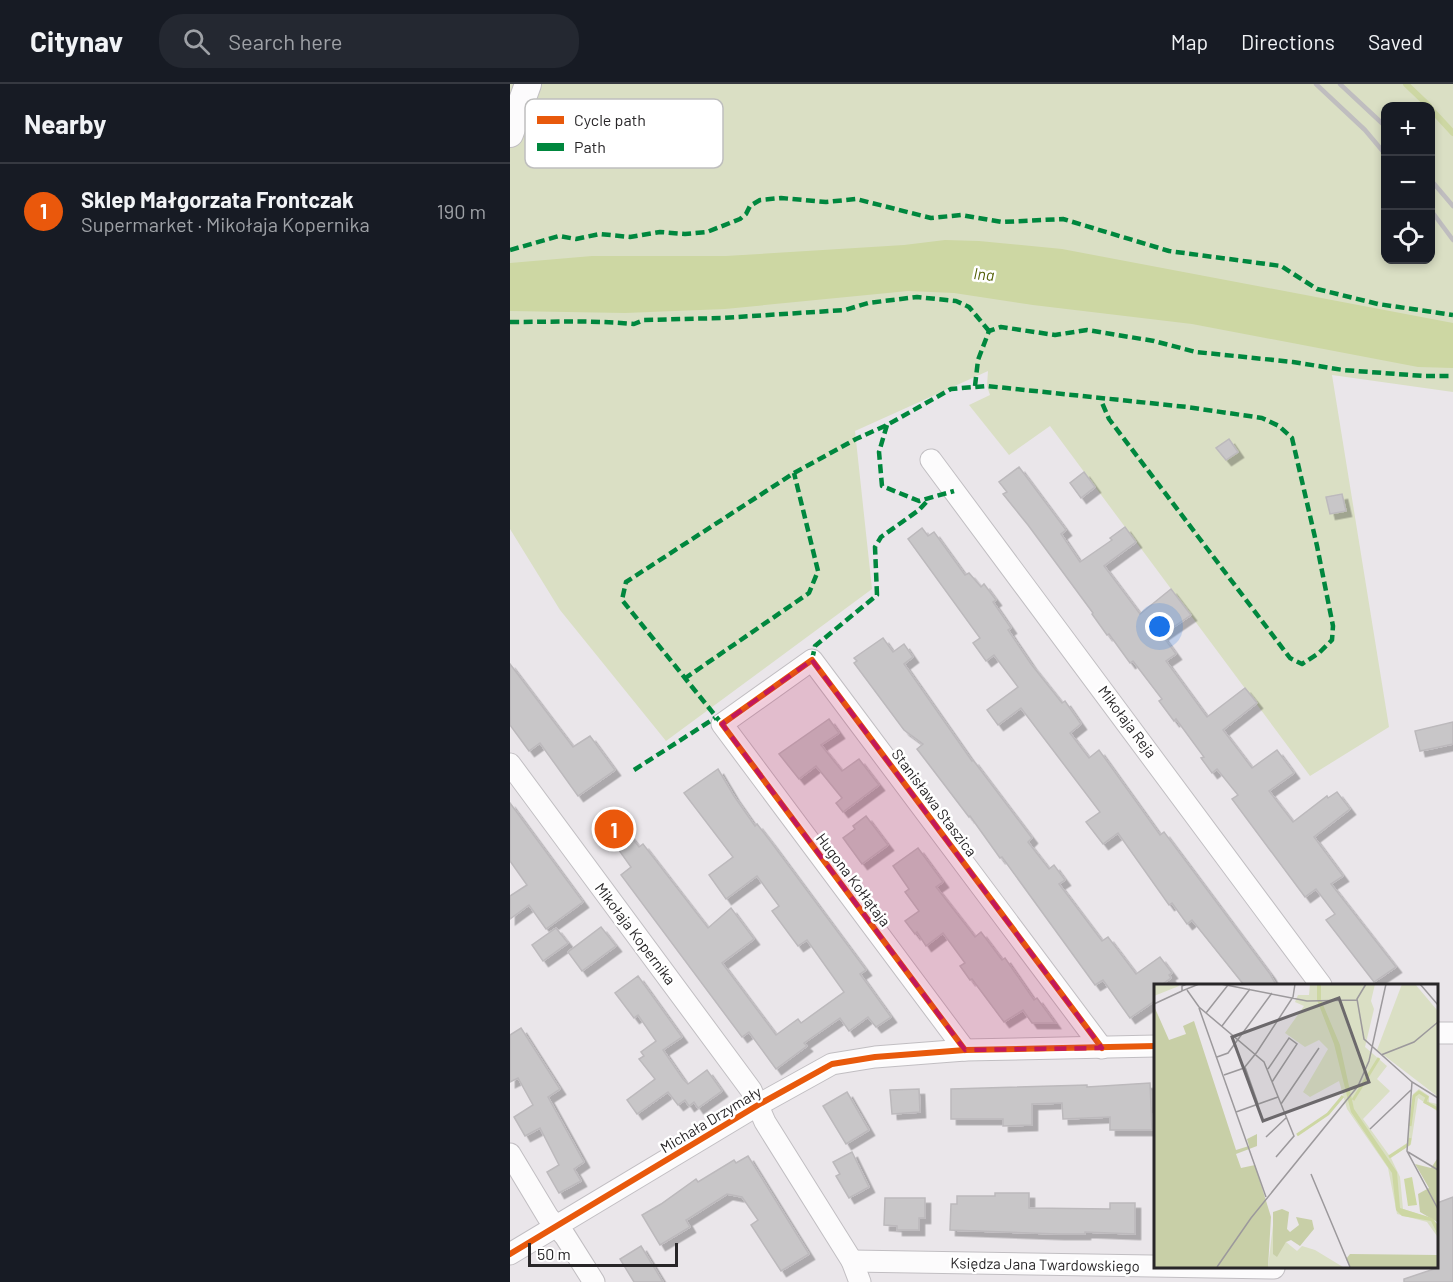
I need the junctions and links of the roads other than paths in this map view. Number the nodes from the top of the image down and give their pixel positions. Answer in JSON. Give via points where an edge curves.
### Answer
{"nodes":[{"id":1,"x":528,"y":84,"type":"edge"},
{"id":2,"x":510,"y":134,"type":"edge"},
{"id":3,"x":931,"y":460,"type":"dead end"},
{"id":4,"x":722,"y":724,"type":"joint"},
{"id":5,"x":510,"y":764,"type":"edge"},
{"id":6,"x":1320,"y":984,"type":"edge"},
{"id":7,"x":1453,"y":1033,"type":"edge"},
{"id":8,"x":1438,"y":1034,"type":"edge"},
{"id":9,"x":1154,"y":1046,"type":"edge"},
{"id":10,"x":1102,"y":1048,"type":"junction"},
{"id":11,"x":965,"y":1050,"type":"junction"},
{"id":12,"x":758,"y":1105,"type":"junction"},
{"id":13,"x":510,"y":1154,"type":"edge"},
{"id":14,"x":557,"y":1227,"type":"junction"},
{"id":15,"x":510,"y":1254,"type":"edge"},
{"id":16,"x":852,"y":1262,"type":"junction"},
{"id":17,"x":1274,"y":1272,"type":"edge"},
{"id":18,"x":594,"y":1282,"type":"edge"},
{"id":19,"x":860,"y":1282,"type":"edge"}],
"edges":[{"from":1,"to":2,"type":"street"},
{"from":3,"to":6,"type":"street","name":"Mikołaja Reja"},
{"from":4,"to":10,"type":"street","name":"Stanisława Staszica","via":[[812,660]]},
{"from":4,"to":11,"type":"street","name":"Hugona Kołłątaja"},
{"from":5,"to":12,"type":"street","name":"Mikołaja Kopernika","via":[[751,1090]]},
{"from":7,"to":8,"type":"street"},
{"from":9,"to":10,"type":"street","name":"Michała Drzymały"},
{"from":10,"to":11,"type":"street","name":"Michała Drzymały"},
{"from":11,"to":12,"type":"street","name":"Michała Drzymały","via":[[832,1064]]},
{"from":12,"to":14,"type":"street","name":"Michała Drzymały"},
{"from":12,"to":16,"type":"street","name":"Mikołaja Kopernika"},
{"from":13,"to":14,"type":"street"},
{"from":14,"to":15,"type":"street","name":"Michała Drzymały"},
{"from":14,"to":18,"type":"street"},
{"from":16,"to":17,"type":"street","name":"Księdza Jana Twardowskiego"},
{"from":16,"to":19,"type":"street","name":"Mikołaja Kopernika"}]}
